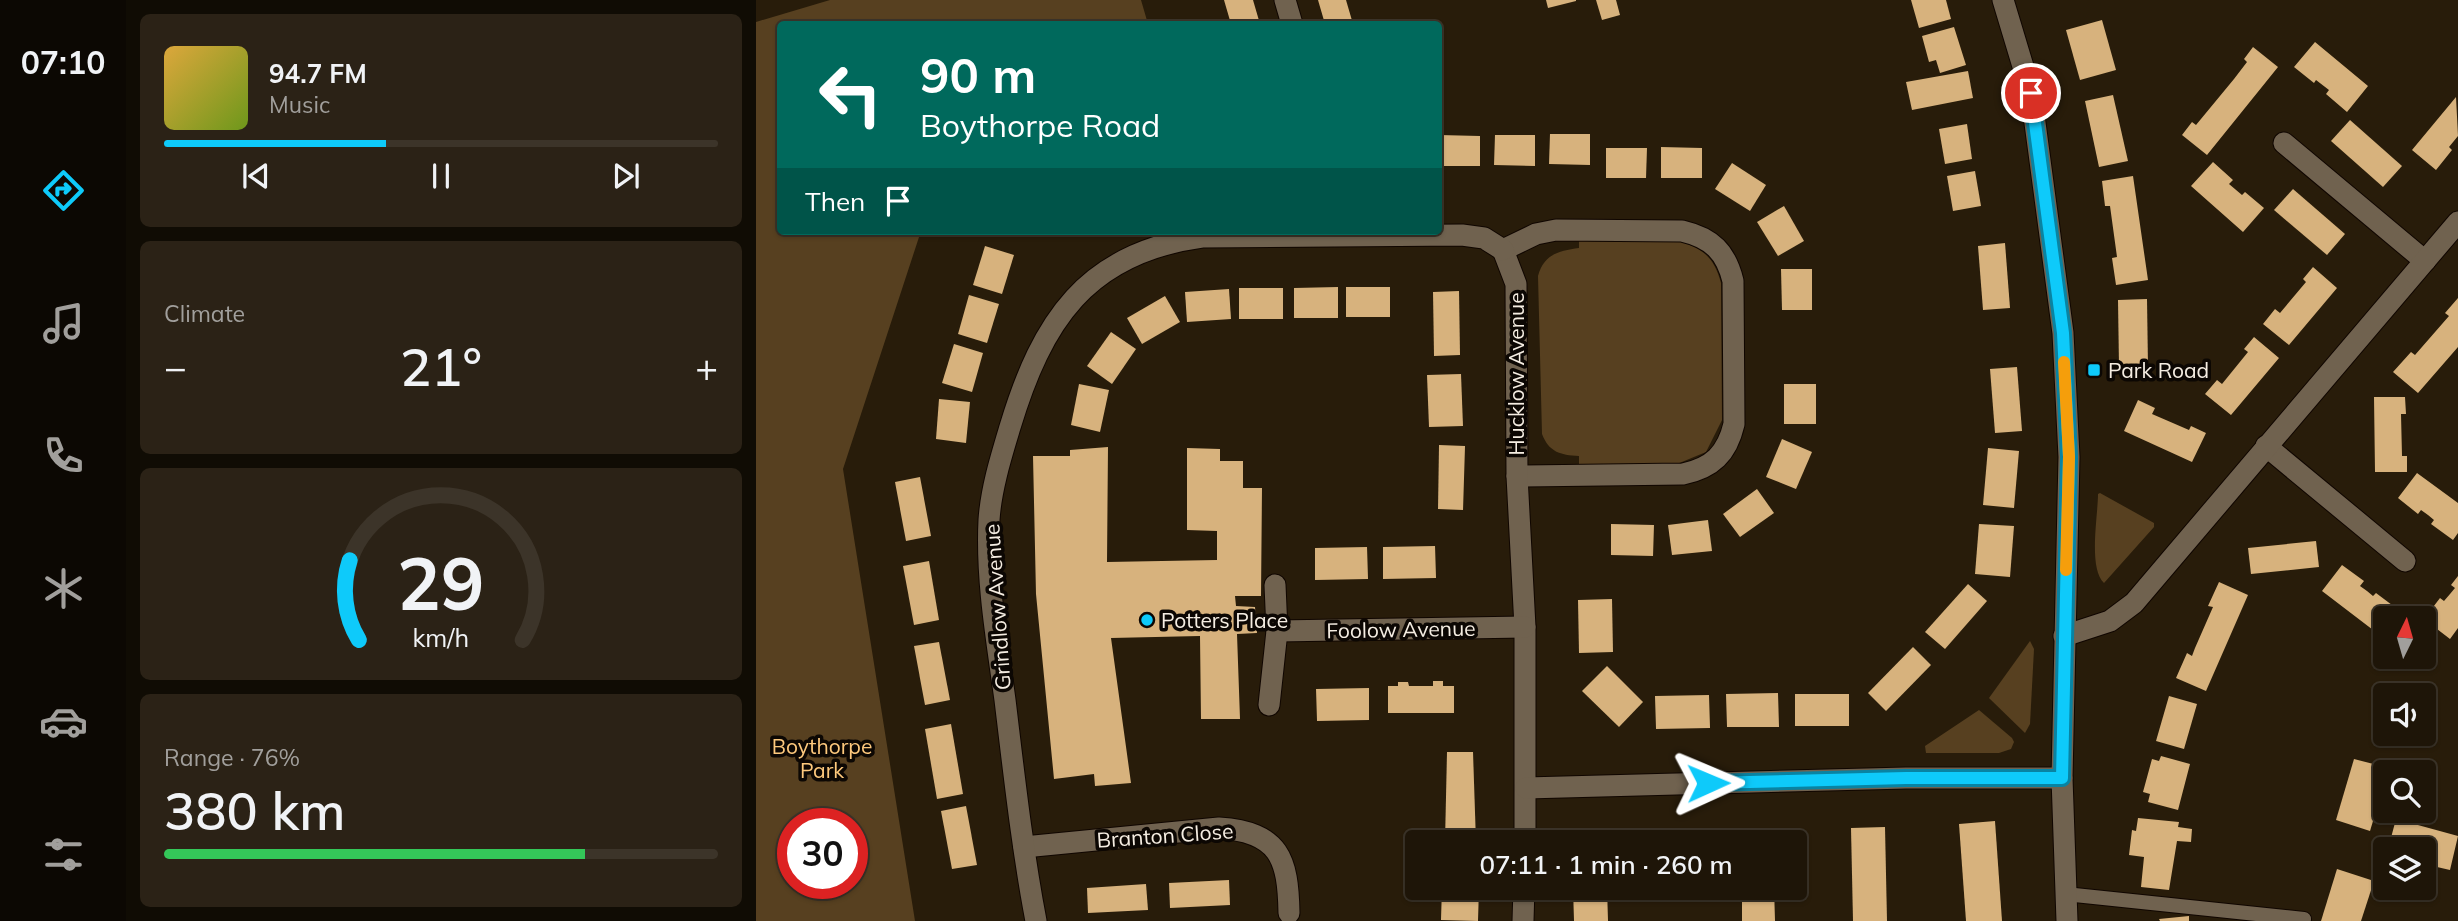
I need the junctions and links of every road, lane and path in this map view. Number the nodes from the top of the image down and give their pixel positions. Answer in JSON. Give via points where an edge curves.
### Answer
{"nodes":[{"id":1,"x":1285,"y":0,"type":"edge"},
{"id":2,"x":2003,"y":0,"type":"edge"},
{"id":3,"x":1291,"y":21,"type":"edge"},
{"id":4,"x":2284,"y":143,"type":"dead end"},
{"id":5,"x":2458,"y":222,"type":"edge"},
{"id":6,"x":1503,"y":250,"type":"junction"},
{"id":7,"x":2425,"y":261,"type":"junction"},
{"id":8,"x":2266,"y":446,"type":"junction"},
{"id":9,"x":1517,"y":477,"type":"junction"},
{"id":10,"x":2406,"y":561,"type":"dead end"},
{"id":11,"x":1275,"y":586,"type":"dead end"},
{"id":12,"x":1525,"y":627,"type":"junction"},
{"id":13,"x":1276,"y":631,"type":"junction"},
{"id":14,"x":2064,"y":636,"type":"junction"},
{"id":15,"x":1269,"y":705,"type":"dead end"},
{"id":16,"x":2062,"y":778,"type":"junction"},
{"id":17,"x":1526,"y":788,"type":"junction"},
{"id":18,"x":1525,"y":830,"type":"edge"},
{"id":19,"x":1024,"y":847,"type":"junction"},
{"id":20,"x":2065,"y":894,"type":"junction"},
{"id":21,"x":1524,"y":900,"type":"edge"},
{"id":22,"x":1289,"y":913,"type":"dead end"},
{"id":23,"x":2304,"y":919,"type":"edge"},
{"id":24,"x":1037,"y":921,"type":"edge"},
{"id":25,"x":1523,"y":921,"type":"edge"},
{"id":26,"x":2067,"y":921,"type":"edge"}],
"edges":[{"from":1,"to":3,"type":"street"},
{"from":2,"to":14,"type":"street","via":[[2031,93],[2063,333],[2069,457]]},
{"from":4,"to":7,"type":"street"},
{"from":5,"to":7,"type":"street"},
{"from":6,"to":9,"type":"street","name":"Hucklow Avenue","via":[[1516,284]]},
{"from":6,"to":9,"type":"street","name":"Hucklow Avenue","via":[[1556,230],[1682,231],[1700,235],[1716,246],[1728,260],[1733,281],[1734,424],[1730,443],[1718,459],[1703,470],[1683,474]]},
{"from":6,"to":19,"type":"street","name":"Grindlow Avenue","via":[[1484,238],[1462,235],[1202,236],[1168,241],[1134,253],[1088,282],[1055,321],[1032,363],[1015,410],[989,520],[994,620]]},
{"from":7,"to":8,"type":"street"},
{"from":8,"to":10,"type":"street"},
{"from":8,"to":14,"type":"street","via":[[2134,603],[2110,621]]},
{"from":9,"to":12,"type":"street","name":"Hucklow Avenue"},
{"from":11,"to":13,"type":"street"},
{"from":12,"to":13,"type":"street","name":"Foolow Avenue"},
{"from":12,"to":17,"type":"street","name":"Hucklow Avenue"},
{"from":13,"to":15,"type":"street"},
{"from":14,"to":16,"type":"street"},
{"from":16,"to":17,"type":"street"},
{"from":16,"to":20,"type":"street"},
{"from":17,"to":18,"type":"street","name":"Hucklow Avenue"},
{"from":19,"to":22,"type":"street","name":"Branton Close","via":[[1219,828],[1244,830],[1268,842],[1280,855],[1288,875]]},
{"from":19,"to":24,"type":"street","name":"Grindlow Avenue"},
{"from":20,"to":23,"type":"lane"},
{"from":20,"to":26,"type":"street"},
{"from":21,"to":25,"type":"street"}]}
